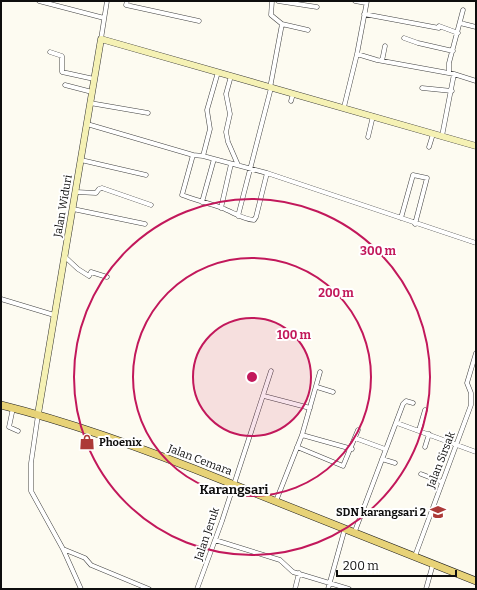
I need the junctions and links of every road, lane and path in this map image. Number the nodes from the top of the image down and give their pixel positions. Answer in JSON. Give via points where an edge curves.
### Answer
{"nodes":[{"id":1,"x":39,"y":1,"type":"edge"},
{"id":2,"x":107,"y":1,"type":"edge"},
{"id":3,"x":127,"y":1,"type":"edge"},
{"id":4,"x":272,"y":1,"type":"edge"},
{"id":5,"x":278,"y":1,"type":"edge"},
{"id":6,"x":355,"y":1,"type":"edge"},
{"id":7,"x":366,"y":2,"type":"edge"},
{"id":8,"x":317,"y":7,"type":"dead end"},
{"id":9,"x":463,"y":10,"type":"dead end"},
{"id":10,"x":364,"y":14,"type":"junction"},
{"id":11,"x":104,"y":18,"type":"junction"},
{"id":12,"x":199,"y":21,"type":"dead end"},
{"id":13,"x":460,"y":23,"type":"junction"},
{"id":14,"x":282,"y":24,"type":"junction"},
{"id":15,"x":476,"y":27,"type":"edge"},
{"id":16,"x":308,"y":30,"type":"dead end"},
{"id":17,"x":458,"y":33,"type":"junction"},
{"id":18,"x":404,"y":38,"type":"dead end"},
{"id":19,"x":101,"y":39,"type":"junction"},
{"id":20,"x":385,"y":46,"type":"dead end"},
{"id":21,"x":452,"y":51,"type":"junction"},
{"id":22,"x":50,"y":52,"type":"dead end"},
{"id":23,"x":357,"y":54,"type":"junction"},
{"id":24,"x":382,"y":61,"type":"junction"},
{"id":25,"x":218,"y":72,"type":"junction"},
{"id":26,"x":448,"y":72,"type":"junction"},
{"id":27,"x":454,"y":74,"type":"junction"},
{"id":28,"x":231,"y":76,"type":"junction"},
{"id":29,"x":94,"y":79,"type":"junction"},
{"id":30,"x":476,"y":81,"type":"edge"},
{"id":31,"x":65,"y":86,"type":"dead end"},
{"id":32,"x":270,"y":88,"type":"junction"},
{"id":33,"x":422,"y":88,"type":"dead end"},
{"id":34,"x":452,"y":91,"type":"junction"},
{"id":35,"x":92,"y":92,"type":"junction"},
{"id":36,"x":293,"y":94,"type":"junction"},
{"id":37,"x":290,"y":101,"type":"dead end"},
{"id":38,"x":90,"y":103,"type":"junction"},
{"id":39,"x":344,"y":107,"type":"junction"},
{"id":40,"x":148,"y":113,"type":"dead end"},
{"id":41,"x":373,"y":116,"type":"junction"},
{"id":42,"x":87,"y":124,"type":"junction"},
{"id":43,"x":433,"y":134,"type":"junction"},
{"id":44,"x":442,"y":136,"type":"junction"},
{"id":45,"x":368,"y":137,"type":"dead end"},
{"id":46,"x":476,"y":146,"type":"edge"},
{"id":47,"x":429,"y":147,"type":"dead end"},
{"id":48,"x":193,"y":154,"type":"junction"},
{"id":49,"x":203,"y":156,"type":"junction"},
{"id":50,"x":214,"y":159,"type":"junction"},
{"id":51,"x":81,"y":160,"type":"junction"},
{"id":52,"x":231,"y":164,"type":"junction"},
{"id":53,"x":238,"y":166,"type":"junction"},
{"id":54,"x":249,"y":169,"type":"junction"},
{"id":55,"x":267,"y":173,"type":"junction"},
{"id":56,"x":146,"y":175,"type":"dead end"},
{"id":57,"x":76,"y":192,"type":"junction"},
{"id":58,"x":202,"y":202,"type":"junction"},
{"id":59,"x":151,"y":204,"type":"dead end"},
{"id":60,"x":221,"y":208,"type":"junction"},
{"id":61,"x":73,"y":209,"type":"junction"},
{"id":62,"x":238,"y":216,"type":"junction"},
{"id":63,"x":401,"y":218,"type":"junction"},
{"id":64,"x":145,"y":224,"type":"dead end"},
{"id":65,"x":415,"y":224,"type":"junction"},
{"id":66,"x":476,"y":243,"type":"edge"},
{"id":67,"x":64,"y":256,"type":"junction"},
{"id":68,"x":107,"y":277,"type":"dead end"},
{"id":69,"x":1,"y":299,"type":"edge"},
{"id":70,"x":54,"y":315,"type":"junction"},
{"id":71,"x":476,"y":353,"type":"edge"},
{"id":72,"x":271,"y":371,"type":"dead end"},
{"id":73,"x":320,"y":372,"type":"dead end"},
{"id":74,"x":317,"y":387,"type":"junction"},
{"id":75,"x":332,"y":392,"type":"dead end"},
{"id":76,"x":264,"y":396,"type":"junction"},
{"id":77,"x":413,"y":403,"type":"dead end"},
{"id":78,"x":1,"y":405,"type":"edge"},
{"id":79,"x":13,"y":408,"type":"junction"},
{"id":80,"x":310,"y":408,"type":"junction"},
{"id":81,"x":424,"y":410,"type":"dead end"},
{"id":82,"x":38,"y":414,"type":"junction"},
{"id":83,"x":396,"y":423,"type":"junction"},
{"id":84,"x":358,"y":430,"type":"dead end"},
{"id":85,"x":419,"y":430,"type":"junction"},
{"id":86,"x":18,"y":431,"type":"dead end"},
{"id":87,"x":429,"y":434,"type":"junction"},
{"id":88,"x":302,"y":435,"type":"junction"},
{"id":89,"x":355,"y":438,"type":"junction"},
{"id":90,"x":456,"y":444,"type":"junction"},
{"id":91,"x":297,"y":447,"type":"junction"},
{"id":92,"x":425,"y":447,"type":"dead end"},
{"id":93,"x":352,"y":449,"type":"junction"},
{"id":94,"x":386,"y":449,"type":"junction"},
{"id":95,"x":476,"y":452,"type":"edge"},
{"id":96,"x":382,"y":459,"type":"junction"},
{"id":97,"x":395,"y":463,"type":"dead end"},
{"id":98,"x":421,"y":474,"type":"dead end"},
{"id":99,"x":442,"y":482,"type":"junction"},
{"id":100,"x":233,"y":484,"type":"junction"},
{"id":101,"x":276,"y":501,"type":"junction"},
{"id":102,"x":345,"y":528,"type":"junction"},
{"id":103,"x":355,"y":531,"type":"junction"},
{"id":104,"x":215,"y":540,"type":"junction"},
{"id":105,"x":63,"y":549,"type":"junction"},
{"id":106,"x":415,"y":556,"type":"junction"},
{"id":107,"x":433,"y":564,"type":"junction"},
{"id":108,"x":299,"y":573,"type":"junction"},
{"id":109,"x":330,"y":582,"type":"junction"},
{"id":110,"x":476,"y":582,"type":"edge"},
{"id":111,"x":81,"y":589,"type":"edge"},
{"id":112,"x":149,"y":589,"type":"edge"},
{"id":113,"x":197,"y":589,"type":"edge"},
{"id":114,"x":295,"y":589,"type":"edge"},
{"id":115,"x":328,"y":589,"type":"edge"},
{"id":116,"x":349,"y":589,"type":"edge"},
{"id":117,"x":426,"y":589,"type":"edge"}],
"edges":[{"from":1,"to":11,"type":"street"},
{"from":2,"to":11,"type":"street","name":"Jalan Widuri"},
{"from":3,"to":12,"type":"street","via":[[126,5]]},
{"from":4,"to":14,"type":"street","via":[[271,16]]},
{"from":5,"to":8,"type":"street"},
{"from":6,"to":7,"type":"street"},
{"from":7,"to":10,"type":"street"},
{"from":9,"to":13,"type":"street"},
{"from":10,"to":17,"type":"street","via":[[439,26]]},
{"from":10,"to":23,"type":"street"},
{"from":11,"to":19,"type":"street","name":"Jalan Widuri"},
{"from":13,"to":15,"type":"street"},
{"from":13,"to":17,"type":"street"},
{"from":14,"to":16,"type":"street"},
{"from":14,"to":32,"type":"street"},
{"from":17,"to":21,"type":"street"},
{"from":18,"to":21,"type":"street"},
{"from":19,"to":25,"type":"main road"},
{"from":19,"to":29,"type":"main road","name":"Jalan Widuri"},
{"from":20,"to":24,"type":"street"},
{"from":21,"to":26,"type":"street"},
{"from":22,"to":29,"type":"street","via":[[62,56],[62,72]]},
{"from":23,"to":24,"type":"street"},
{"from":23,"to":39,"type":"street"},
{"from":24,"to":26,"type":"street"},
{"from":25,"to":28,"type":"main road"},
{"from":25,"to":49,"type":"street","via":[[208,110],[210,126]]},
{"from":26,"to":27,"type":"street"},
{"from":27,"to":30,"type":"street"},
{"from":27,"to":34,"type":"street"},
{"from":28,"to":32,"type":"main road"},
{"from":28,"to":53,"type":"street","via":[[226,94],[230,114],[226,132]]},
{"from":29,"to":35,"type":"main road","name":"Jalan Widuri"},
{"from":31,"to":35,"type":"street"},
{"from":32,"to":36,"type":"main road"},
{"from":32,"to":54,"type":"street"},
{"from":33,"to":34,"type":"street"},
{"from":34,"to":44,"type":"street"},
{"from":35,"to":38,"type":"main road","name":"Jalan Widuri"},
{"from":36,"to":37,"type":"street"},
{"from":36,"to":39,"type":"main road"},
{"from":38,"to":40,"type":"street"},
{"from":38,"to":42,"type":"main road","name":"Jalan Widuri"},
{"from":39,"to":41,"type":"main road"},
{"from":41,"to":43,"type":"main road"},
{"from":41,"to":45,"type":"street"},
{"from":42,"to":48,"type":"street","via":[[143,142]]},
{"from":42,"to":51,"type":"main road","name":"Jalan Widuri"},
{"from":43,"to":44,"type":"main road"},
{"from":43,"to":47,"type":"street"},
{"from":44,"to":46,"type":"main road"},
{"from":48,"to":49,"type":"street"},
{"from":48,"to":58,"type":"street","via":[[182,195]]},
{"from":49,"to":50,"type":"street"},
{"from":50,"to":52,"type":"street"},
{"from":50,"to":58,"type":"street"},
{"from":51,"to":56,"type":"street"},
{"from":51,"to":57,"type":"main road","name":"Jalan Widuri"},
{"from":52,"to":53,"type":"street"},
{"from":52,"to":60,"type":"street"},
{"from":53,"to":54,"type":"street"},
{"from":54,"to":55,"type":"street"},
{"from":54,"to":62,"type":"street"},
{"from":55,"to":62,"type":"street","via":[[255,219]]},
{"from":55,"to":63,"type":"street"},
{"from":57,"to":59,"type":"street","via":[[96,193],[102,188]]},
{"from":57,"to":61,"type":"main road","name":"Jalan Widuri"},
{"from":58,"to":60,"type":"street"},
{"from":60,"to":62,"type":"street"},
{"from":61,"to":64,"type":"street"},
{"from":61,"to":67,"type":"main road","name":"Jalan Widuri"},
{"from":63,"to":65,"type":"street"},
{"from":63,"to":65,"type":"street","via":[[413,175],[427,178]]},
{"from":65,"to":66,"type":"street"},
{"from":67,"to":68,"type":"street","via":[[89,276],[92,272]]},
{"from":67,"to":70,"type":"main road","name":"Jalan Widuri"},
{"from":69,"to":70,"type":"street"},
{"from":70,"to":82,"type":"main road","name":"Jalan Widuri"},
{"from":71,"to":90,"type":"street","name":"Jalan Sirsak","via":[[467,383],[472,397]]},
{"from":72,"to":76,"type":"street","name":"Jalan Jeruk"},
{"from":73,"to":74,"type":"street"},
{"from":74,"to":75,"type":"street"},
{"from":74,"to":80,"type":"street"},
{"from":76,"to":80,"type":"street"},
{"from":76,"to":100,"type":"street","name":"Jalan Jeruk"},
{"from":77,"to":83,"type":"street","via":[[404,402]]},
{"from":78,"to":79,"type":"main road","name":"Jalan Cemara"},
{"from":79,"to":82,"type":"main road","name":"Jalan Cemara"},
{"from":79,"to":86,"type":"street","via":[[9,426]]},
{"from":80,"to":88,"type":"street"},
{"from":81,"to":85,"type":"street"},
{"from":82,"to":100,"type":"main road","name":"Jalan Cemara","via":[[98,433]]},
{"from":82,"to":105,"type":"street","via":[[31,463],[31,491]]},
{"from":83,"to":85,"type":"street"},
{"from":83,"to":94,"type":"street"},
{"from":84,"to":89,"type":"street"},
{"from":85,"to":87,"type":"street"},
{"from":87,"to":90,"type":"street"},
{"from":87,"to":92,"type":"street"},
{"from":88,"to":91,"type":"street"},
{"from":88,"to":93,"type":"street"},
{"from":89,"to":93,"type":"street"},
{"from":89,"to":94,"type":"street"},
{"from":90,"to":95,"type":"street"},
{"from":90,"to":99,"type":"street","name":"Jalan Sirsak"},
{"from":91,"to":93,"type":"street","via":[[342,466],[345,465]]},
{"from":91,"to":101,"type":"street"},
{"from":94,"to":96,"type":"street"},
{"from":96,"to":97,"type":"street"},
{"from":96,"to":103,"type":"street"},
{"from":98,"to":99,"type":"street"},
{"from":99,"to":106,"type":"street","name":"Jalan Sirsak"},
{"from":100,"to":101,"type":"main road","name":"Jalan Cemara"},
{"from":100,"to":104,"type":"street","name":"Jalan Jeruk"},
{"from":101,"to":102,"type":"main road","name":"Jalan Cemara"},
{"from":102,"to":103,"type":"main road","name":"Jalan Cemara"},
{"from":102,"to":109,"type":"street"},
{"from":103,"to":106,"type":"main road","name":"Jalan Cemara"},
{"from":104,"to":108,"type":"street","via":[[280,560],[292,571]]},
{"from":104,"to":113,"type":"street","name":"Jalan Jeruk"},
{"from":105,"to":111,"type":"street"},
{"from":105,"to":112,"type":"street","via":[[85,558],[91,565]]},
{"from":106,"to":107,"type":"main road","name":"Jalan Cemara"},
{"from":107,"to":110,"type":"main road","name":"Jalan Cemara"},
{"from":107,"to":117,"type":"street"},
{"from":108,"to":109,"type":"street"},
{"from":108,"to":114,"type":"street"},
{"from":109,"to":115,"type":"street"},
{"from":109,"to":116,"type":"street"}]}
